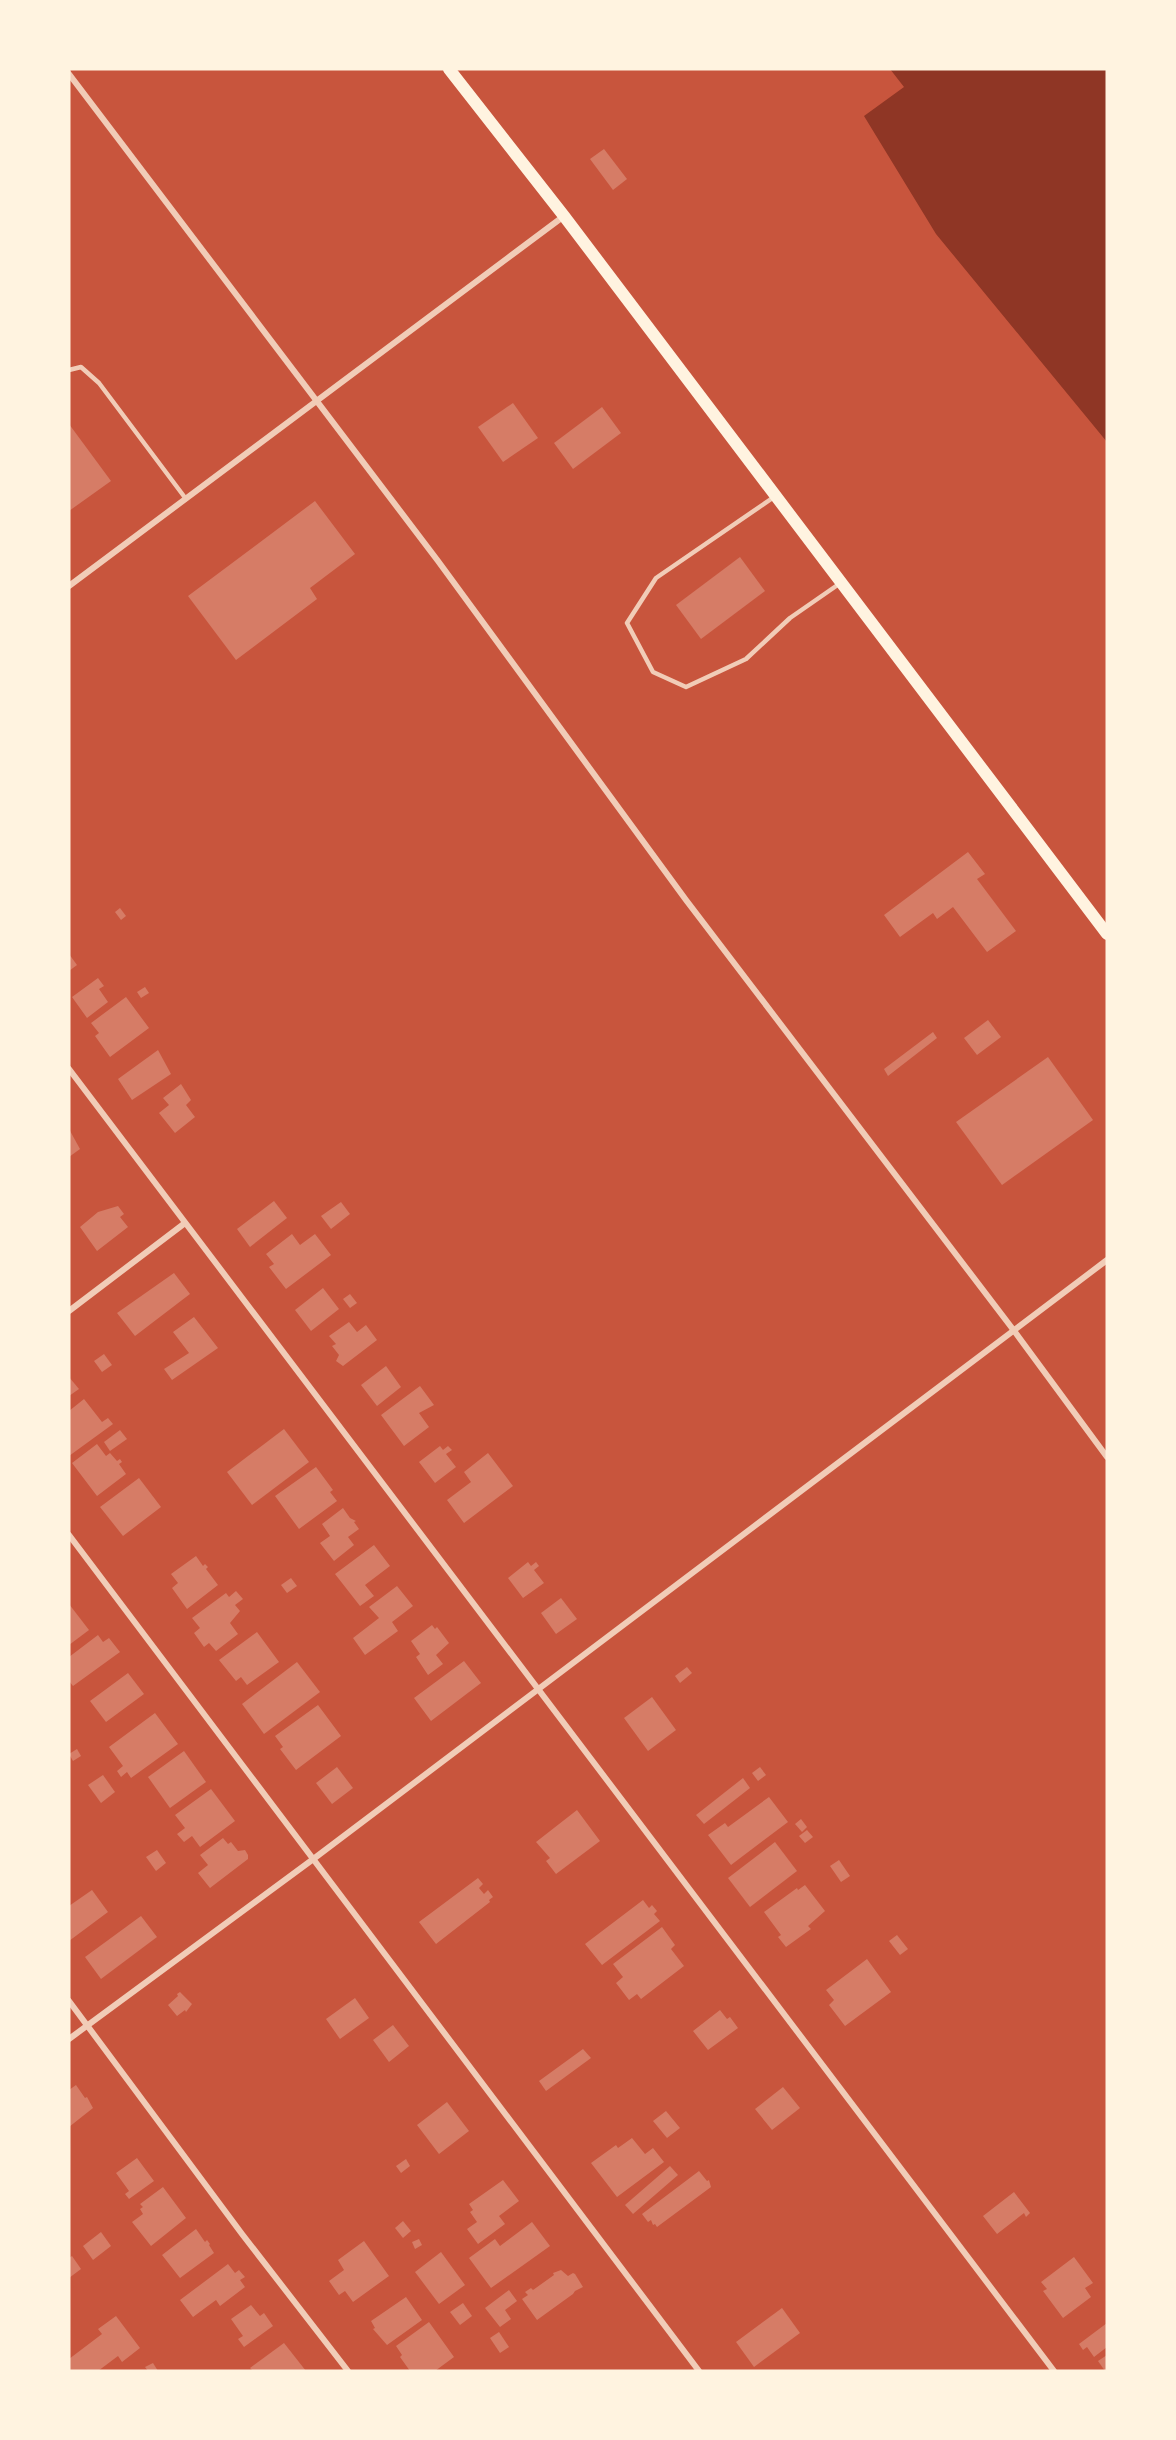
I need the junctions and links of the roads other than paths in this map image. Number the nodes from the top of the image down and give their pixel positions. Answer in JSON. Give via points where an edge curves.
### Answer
{"nodes":[{"id":1,"x":449,"y":69,"type":"edge"},
{"id":2,"x":69,"y":74,"type":"edge"},
{"id":3,"x":564,"y":216,"type":"junction"},
{"id":4,"x":69,"y":370,"type":"edge"},
{"id":5,"x":315,"y":402,"type":"junction"},
{"id":6,"x":776,"y":496,"type":"junction"},
{"id":7,"x":186,"y":499,"type":"junction"},
{"id":8,"x":841,"y":582,"type":"junction"},
{"id":9,"x":69,"y":586,"type":"edge"},
{"id":10,"x":1107,"y":933,"type":"edge"},
{"id":11,"x":69,"y":1069,"type":"edge"},
{"id":12,"x":185,"y":1223,"type":"junction"},
{"id":13,"x":1107,"y":1260,"type":"edge"},
{"id":14,"x":69,"y":1311,"type":"edge"},
{"id":15,"x":1015,"y":1332,"type":"junction"},
{"id":16,"x":1107,"y":1457,"type":"edge"},
{"id":17,"x":69,"y":1535,"type":"edge"},
{"id":18,"x":536,"y":1689,"type":"junction"},
{"id":19,"x":312,"y":1860,"type":"junction"},
{"id":20,"x":69,"y":2001,"type":"edge"},
{"id":21,"x":87,"y":2025,"type":"junction"},
{"id":22,"x":69,"y":2038,"type":"edge"},
{"id":23,"x":348,"y":2371,"type":"edge"},
{"id":24,"x":699,"y":2371,"type":"edge"},
{"id":25,"x":1054,"y":2371,"type":"edge"}],
"edges":[{"from":1,"to":3,"type":"main road"},
{"from":2,"to":5,"type":"street"},
{"from":3,"to":5,"type":"street"},
{"from":3,"to":6,"type":"main road"},
{"from":4,"to":7,"type":"lane","via":[[81,367],[99,384]]},
{"from":5,"to":7,"type":"street"},
{"from":5,"to":15,"type":"street","via":[[438,561],[686,900]]},
{"from":6,"to":8,"type":"main road"},
{"from":6,"to":8,"type":"lane","via":[[656,578],[627,623],[653,672],[686,687],[746,659],[790,618]]},
{"from":7,"to":9,"type":"street"},
{"from":8,"to":10,"type":"main road"},
{"from":11,"to":12,"type":"street"},
{"from":12,"to":14,"type":"street"},
{"from":12,"to":18,"type":"street"},
{"from":13,"to":15,"type":"street"},
{"from":15,"to":16,"type":"street"},
{"from":15,"to":18,"type":"street"},
{"from":17,"to":19,"type":"street"},
{"from":18,"to":19,"type":"street"},
{"from":18,"to":25,"type":"street"},
{"from":19,"to":21,"type":"street"},
{"from":19,"to":24,"type":"street"},
{"from":20,"to":21,"type":"street"},
{"from":21,"to":22,"type":"street"},
{"from":21,"to":23,"type":"street"}]}
